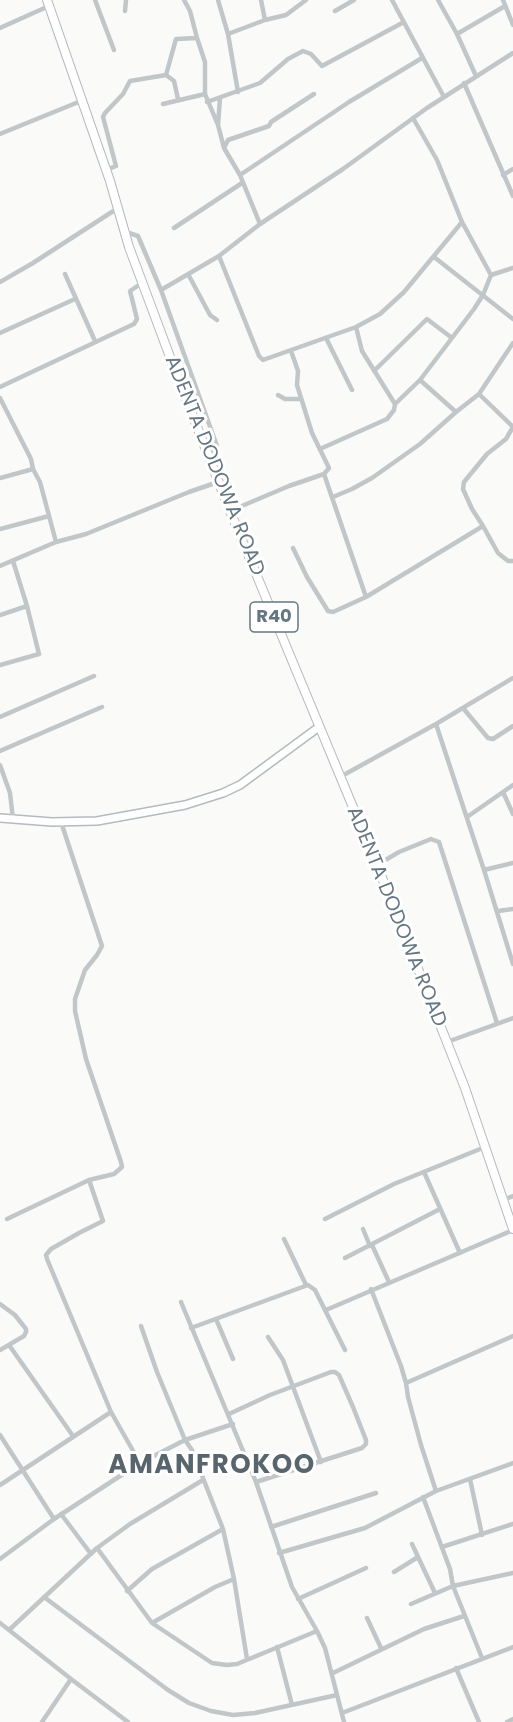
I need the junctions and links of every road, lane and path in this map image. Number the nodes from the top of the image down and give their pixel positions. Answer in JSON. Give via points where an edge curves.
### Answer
{"nodes":[{"id":1,"x":94,"y":0,"type":"edge"},
{"id":2,"x":126,"y":0,"type":"edge"},
{"id":3,"x":184,"y":0,"type":"edge"},
{"id":4,"x":218,"y":0,"type":"edge"},
{"id":5,"x":261,"y":0,"type":"edge"},
{"id":6,"x":306,"y":0,"type":"edge"},
{"id":7,"x":354,"y":0,"type":"edge"},
{"id":8,"x":392,"y":0,"type":"edge"},
{"id":9,"x":438,"y":0,"type":"edge"},
{"id":10,"x":503,"y":0,"type":"edge"},
{"id":11,"x":48,"y":3,"type":"edge"},
{"id":12,"x":505,"y":6,"type":"junction"},
{"id":13,"x":125,"y":11,"type":"dead end"},
{"id":14,"x":335,"y":11,"type":"dead end"},
{"id":15,"x":265,"y":20,"type":"junction"},
{"id":16,"x":404,"y":22,"type":"junction"},
{"id":17,"x":513,"y":25,"type":"edge"},
{"id":18,"x":0,"y":28,"type":"edge"},
{"id":19,"x":228,"y":34,"type":"junction"},
{"id":20,"x":457,"y":34,"type":"junction"},
{"id":21,"x":197,"y":38,"type":"junction"},
{"id":22,"x":114,"y":50,"type":"dead end"},
{"id":23,"x":511,"y":54,"type":"edge"},
{"id":24,"x":422,"y":58,"type":"junction"},
{"id":25,"x":513,"y":62,"type":"edge"},
{"id":26,"x":166,"y":75,"type":"junction"},
{"id":27,"x":476,"y":76,"type":"junction"},
{"id":28,"x":464,"y":83,"type":"junction"},
{"id":29,"x":238,"y":92,"type":"junction"},
{"id":30,"x":314,"y":93,"type":"dead end"},
{"id":31,"x":205,"y":94,"type":"junction"},
{"id":32,"x":444,"y":97,"type":"junction"},
{"id":33,"x":220,"y":98,"type":"junction"},
{"id":34,"x":178,"y":99,"type":"junction"},
{"id":35,"x":81,"y":101,"type":"junction"},
{"id":36,"x":207,"y":102,"type":"junction"},
{"id":37,"x":163,"y":104,"type":"dead end"},
{"id":38,"x":413,"y":118,"type":"junction"},
{"id":39,"x":218,"y":125,"type":"junction"},
{"id":40,"x":0,"y":134,"type":"edge"},
{"id":41,"x":224,"y":148,"type":"junction"},
{"id":42,"x":513,"y":169,"type":"edge"},
{"id":43,"x":106,"y":170,"type":"junction"},
{"id":44,"x":240,"y":175,"type":"junction"},
{"id":45,"x":503,"y":175,"type":"junction"},
{"id":46,"x":242,"y":183,"type":"junction"},
{"id":47,"x":513,"y":196,"type":"edge"},
{"id":48,"x":118,"y":208,"type":"junction"},
{"id":49,"x":462,"y":222,"type":"junction"},
{"id":50,"x":260,"y":224,"type":"junction"},
{"id":51,"x":174,"y":228,"type":"dead end"},
{"id":52,"x":126,"y":232,"type":"junction"},
{"id":53,"x":219,"y":256,"type":"junction"},
{"id":54,"x":434,"y":257,"type":"junction"},
{"id":55,"x":513,"y":268,"type":"edge"},
{"id":56,"x":65,"y":273,"type":"dead end"},
{"id":57,"x":188,"y":274,"type":"junction"},
{"id":58,"x":491,"y":275,"type":"junction"},
{"id":59,"x":0,"y":282,"type":"edge"},
{"id":60,"x":142,"y":283,"type":"junction"},
{"id":61,"x":161,"y":290,"type":"junction"},
{"id":62,"x":483,"y":294,"type":"junction"},
{"id":63,"x":75,"y":299,"type":"junction"},
{"id":64,"x":513,"y":319,"type":"edge"},
{"id":65,"x":217,"y":320,"type":"dead end"},
{"id":66,"x":356,"y":327,"type":"junction"},
{"id":67,"x":0,"y":333,"type":"edge"},
{"id":68,"x":326,"y":338,"type":"junction"},
{"id":69,"x":452,"y":338,"type":"junction"},
{"id":70,"x":95,"y":341,"type":"junction"},
{"id":71,"x":513,"y":343,"type":"edge"},
{"id":72,"x":291,"y":351,"type":"junction"},
{"id":73,"x":374,"y":371,"type":"junction"},
{"id":74,"x":420,"y":380,"type":"junction"},
{"id":75,"x":0,"y":387,"type":"edge"},
{"id":76,"x":352,"y":390,"type":"dead end"},
{"id":77,"x":479,"y":394,"type":"junction"},
{"id":78,"x":278,"y":395,"type":"dead end"},
{"id":79,"x":0,"y":398,"type":"edge"},
{"id":80,"x":301,"y":399,"type":"junction"},
{"id":81,"x":395,"y":404,"type":"junction"},
{"id":82,"x":456,"y":412,"type":"junction"},
{"id":83,"x":513,"y":427,"type":"edge"},
{"id":84,"x":320,"y":448,"type":"junction"},
{"id":85,"x":209,"y":456,"type":"junction"},
{"id":86,"x":33,"y":469,"type":"junction"},
{"id":87,"x":324,"y":474,"type":"junction"},
{"id":88,"x":0,"y":478,"type":"edge"},
{"id":89,"x":218,"y":482,"type":"junction"},
{"id":90,"x":333,"y":497,"type":"junction"},
{"id":91,"x":230,"y":511,"type":"junction"},
{"id":92,"x":49,"y":516,"type":"junction"},
{"id":93,"x":483,"y":526,"type":"junction"},
{"id":94,"x":0,"y":529,"type":"edge"},
{"id":95,"x":56,"y":543,"type":"junction"},
{"id":96,"x":293,"y":548,"type":"dead end"},
{"id":97,"x":14,"y":561,"type":"junction"},
{"id":98,"x":513,"y":561,"type":"edge"},
{"id":99,"x":0,"y":566,"type":"edge"},
{"id":100,"x":366,"y":597,"type":"junction"},
{"id":101,"x":27,"y":606,"type":"junction"},
{"id":102,"x":0,"y":615,"type":"edge"},
{"id":103,"x":0,"y":665,"type":"edge"},
{"id":104,"x":94,"y":676,"type":"dead end"},
{"id":105,"x":513,"y":678,"type":"edge"},
{"id":106,"x":102,"y":707,"type":"dead end"},
{"id":107,"x":462,"y":708,"type":"junction"},
{"id":108,"x":0,"y":717,"type":"edge"},
{"id":109,"x":436,"y":724,"type":"junction"},
{"id":110,"x":513,"y":726,"type":"edge"},
{"id":111,"x":319,"y":727,"type":"junction"},
{"id":112,"x":0,"y":751,"type":"edge"},
{"id":113,"x":0,"y":765,"type":"edge"},
{"id":114,"x":340,"y":777,"type":"junction"},
{"id":115,"x":513,"y":785,"type":"edge"},
{"id":116,"x":503,"y":792,"type":"junction"},
{"id":117,"x":513,"y":814,"type":"edge"},
{"id":118,"x":467,"y":817,"type":"junction"},
{"id":119,"x":0,"y":819,"type":"edge"},
{"id":120,"x":13,"y":819,"type":"junction"},
{"id":121,"x":61,"y":822,"type":"junction"},
{"id":122,"x":513,"y":863,"type":"edge"},
{"id":123,"x":377,"y":865,"type":"junction"},
{"id":124,"x":484,"y":870,"type":"junction"},
{"id":125,"x":513,"y":909,"type":"edge"},
{"id":126,"x":498,"y":911,"type":"junction"},
{"id":127,"x":512,"y":956,"type":"edge"},
{"id":128,"x":513,"y":964,"type":"edge"},
{"id":129,"x":513,"y":1018,"type":"edge"},
{"id":130,"x":497,"y":1023,"type":"junction"},
{"id":131,"x":447,"y":1042,"type":"junction"},
{"id":132,"x":485,"y":1147,"type":"junction"},
{"id":133,"x":424,"y":1172,"type":"junction"},
{"id":134,"x":89,"y":1180,"type":"junction"},
{"id":135,"x":513,"y":1196,"type":"edge"},
{"id":136,"x":503,"y":1200,"type":"junction"},
{"id":137,"x":440,"y":1209,"type":"junction"},
{"id":138,"x":7,"y":1219,"type":"dead end"},
{"id":139,"x":325,"y":1220,"type":"dead end"},
{"id":140,"x":363,"y":1229,"type":"dead end"},
{"id":141,"x":513,"y":1229,"type":"edge"},
{"id":142,"x":284,"y":1239,"type":"dead end"},
{"id":143,"x":371,"y":1246,"type":"junction"},
{"id":144,"x":460,"y":1253,"type":"junction"},
{"id":145,"x":345,"y":1258,"type":"dead end"},
{"id":146,"x":389,"y":1282,"type":"junction"},
{"id":147,"x":306,"y":1285,"type":"junction"},
{"id":148,"x":371,"y":1289,"type":"junction"},
{"id":149,"x":181,"y":1302,"type":"dead end"},
{"id":150,"x":0,"y":1304,"type":"edge"},
{"id":151,"x":326,"y":1310,"type":"junction"},
{"id":152,"x":216,"y":1319,"type":"junction"},
{"id":153,"x":141,"y":1326,"type":"dead end"},
{"id":154,"x":191,"y":1328,"type":"junction"},
{"id":155,"x":513,"y":1336,"type":"edge"},
{"id":156,"x":268,"y":1337,"type":"dead end"},
{"id":157,"x":9,"y":1345,"type":"junction"},
{"id":158,"x":0,"y":1350,"type":"edge"},
{"id":159,"x":345,"y":1350,"type":"dead end"},
{"id":160,"x":233,"y":1359,"type":"dead end"},
{"id":161,"x":406,"y":1383,"type":"junction"},
{"id":162,"x":292,"y":1386,"type":"junction"},
{"id":163,"x":111,"y":1412,"type":"junction"},
{"id":164,"x":229,"y":1414,"type":"junction"},
{"id":165,"x":233,"y":1424,"type":"junction"},
{"id":166,"x":0,"y":1435,"type":"edge"},
{"id":167,"x":73,"y":1436,"type":"junction"},
{"id":168,"x":185,"y":1440,"type":"junction"},
{"id":169,"x":321,"y":1462,"type":"junction"},
{"id":170,"x":140,"y":1463,"type":"junction"},
{"id":171,"x":513,"y":1463,"type":"edge"},
{"id":172,"x":22,"y":1469,"type":"junction"},
{"id":173,"x":470,"y":1479,"type":"junction"},
{"id":174,"x":203,"y":1480,"type":"junction"},
{"id":175,"x":256,"y":1482,"type":"junction"},
{"id":176,"x":0,"y":1485,"type":"edge"},
{"id":177,"x":436,"y":1491,"type":"junction"},
{"id":178,"x":376,"y":1493,"type":"dead end"},
{"id":179,"x":423,"y":1497,"type":"junction"},
{"id":180,"x":61,"y":1514,"type":"junction"},
{"id":181,"x":54,"y":1519,"type":"junction"},
{"id":182,"x":513,"y":1524,"type":"edge"},
{"id":183,"x":271,"y":1527,"type":"junction"},
{"id":184,"x":222,"y":1529,"type":"junction"},
{"id":185,"x":482,"y":1535,"type":"junction"},
{"id":186,"x":412,"y":1544,"type":"dead end"},
{"id":187,"x":442,"y":1547,"type":"junction"},
{"id":188,"x":97,"y":1548,"type":"junction"},
{"id":189,"x":279,"y":1553,"type":"junction"},
{"id":190,"x":91,"y":1554,"type":"junction"},
{"id":191,"x":418,"y":1557,"type":"junction"},
{"id":192,"x":0,"y":1559,"type":"edge"},
{"id":193,"x":366,"y":1568,"type":"dead end"},
{"id":194,"x":394,"y":1572,"type":"dead end"},
{"id":195,"x":513,"y":1573,"type":"edge"},
{"id":196,"x":234,"y":1579,"type":"junction"},
{"id":197,"x":453,"y":1586,"type":"junction"},
{"id":198,"x":127,"y":1591,"type":"junction"},
{"id":199,"x":435,"y":1593,"type":"junction"},
{"id":200,"x":44,"y":1597,"type":"junction"},
{"id":201,"x":298,"y":1599,"type":"junction"},
{"id":202,"x":411,"y":1604,"type":"dead end"},
{"id":203,"x":464,"y":1616,"type":"junction"},
{"id":204,"x":368,"y":1618,"type":"dead end"},
{"id":205,"x":0,"y":1623,"type":"edge"},
{"id":206,"x":152,"y":1623,"type":"junction"},
{"id":207,"x":9,"y":1630,"type":"junction"},
{"id":208,"x":317,"y":1631,"type":"junction"},
{"id":209,"x":277,"y":1647,"type":"junction"},
{"id":210,"x":513,"y":1647,"type":"edge"},
{"id":211,"x":381,"y":1648,"type":"junction"},
{"id":212,"x":482,"y":1658,"type":"junction"},
{"id":213,"x":247,"y":1659,"type":"junction"},
{"id":214,"x":456,"y":1668,"type":"junction"},
{"id":215,"x":333,"y":1673,"type":"junction"},
{"id":216,"x":71,"y":1679,"type":"junction"},
{"id":217,"x":337,"y":1695,"type":"junction"},
{"id":218,"x":292,"y":1705,"type":"junction"},
{"id":219,"x":342,"y":1713,"type":"junction"},
{"id":220,"x":513,"y":1719,"type":"edge"},
{"id":221,"x":42,"y":1722,"type":"edge"},
{"id":222,"x":128,"y":1722,"type":"edge"},
{"id":223,"x":344,"y":1722,"type":"edge"},
{"id":224,"x":479,"y":1722,"type":"edge"},
{"id":225,"x":507,"y":1722,"type":"edge"}],
"edges":[{"from":1,"to":22,"type":"street"},
{"from":2,"to":13,"type":"street"},
{"from":3,"to":21,"type":"street"},
{"from":4,"to":19,"type":"street"},
{"from":5,"to":15,"type":"street"},
{"from":6,"to":15,"type":"street","via":[[286,15]]},
{"from":7,"to":14,"type":"street"},
{"from":8,"to":16,"type":"street"},
{"from":9,"to":20,"type":"street"},
{"from":10,"to":12,"type":"street"},
{"from":11,"to":18,"type":"street"},
{"from":11,"to":35,"type":"main road","name":"ADENTA DODOWA ROAD","number":"R40"},
{"from":12,"to":17,"type":"street"},
{"from":12,"to":20,"type":"street"},
{"from":15,"to":19,"type":"street"},
{"from":16,"to":24,"type":"street"},
{"from":16,"to":29,"type":"street","via":[[322,66],[303,51],[260,83]]},
{"from":19,"to":29,"type":"street"},
{"from":20,"to":27,"type":"street"},
{"from":21,"to":26,"type":"street","via":[[176,39]]},
{"from":21,"to":31,"type":"street","via":[[205,62]]},
{"from":23,"to":25,"type":"street"},
{"from":23,"to":27,"type":"street"},
{"from":24,"to":32,"type":"street"},
{"from":24,"to":44,"type":"street"},
{"from":26,"to":34,"type":"street","via":[[174,81]]},
{"from":26,"to":43,"type":"street","via":[[130,81],[105,113],[116,166]]},
{"from":27,"to":28,"type":"street"},
{"from":28,"to":32,"type":"street"},
{"from":28,"to":45,"type":"street"},
{"from":29,"to":33,"type":"street"},
{"from":30,"to":41,"type":"street","via":[[269,126],[228,140]]},
{"from":31,"to":34,"type":"street"},
{"from":31,"to":36,"type":"street"},
{"from":32,"to":38,"type":"street"},
{"from":33,"to":36,"type":"street"},
{"from":33,"to":39,"type":"street"},
{"from":34,"to":37,"type":"street"},
{"from":35,"to":40,"type":"street"},
{"from":35,"to":43,"type":"main road","name":"ADENTA DODOWA ROAD","number":"R40"},
{"from":36,"to":39,"type":"street"},
{"from":38,"to":49,"type":"street","via":[[437,160]]},
{"from":38,"to":50,"type":"street"},
{"from":39,"to":41,"type":"street"},
{"from":41,"to":44,"type":"street"},
{"from":42,"to":45,"type":"street"},
{"from":43,"to":48,"type":"main road","name":"ADENTA DODOWA ROAD","number":"R40"},
{"from":44,"to":46,"type":"street"},
{"from":45,"to":47,"type":"street"},
{"from":46,"to":50,"type":"street"},
{"from":46,"to":51,"type":"street"},
{"from":48,"to":52,"type":"main road","name":"ADENTA DODOWA ROAD","number":"R40"},
{"from":48,"to":59,"type":"street"},
{"from":49,"to":54,"type":"street"},
{"from":49,"to":58,"type":"street"},
{"from":50,"to":53,"type":"street"},
{"from":52,"to":60,"type":"main road","name":"ADENTA DODOWA ROAD","number":"R40"},
{"from":52,"to":61,"type":"street","via":[[138,236]]},
{"from":53,"to":57,"type":"street"},
{"from":53,"to":72,"type":"street","via":[[262,360]]},
{"from":54,"to":62,"type":"street"},
{"from":54,"to":66,"type":"street","via":[[380,314]]},
{"from":55,"to":58,"type":"street"},
{"from":56,"to":63,"type":"street"},
{"from":57,"to":61,"type":"street"},
{"from":57,"to":65,"type":"street","via":[[210,315]]},
{"from":58,"to":62,"type":"street"},
{"from":60,"to":70,"type":"street","via":[[130,291],[136,323]]},
{"from":60,"to":85,"type":"main road","name":"ADENTA DODOWA ROAD","number":"R40"},
{"from":61,"to":85,"type":"street","via":[[217,446]]},
{"from":62,"to":64,"type":"street"},
{"from":62,"to":69,"type":"street"},
{"from":63,"to":67,"type":"street"},
{"from":63,"to":70,"type":"street"},
{"from":66,"to":68,"type":"street"},
{"from":66,"to":73,"type":"street","via":[[361,349]]},
{"from":68,"to":72,"type":"street"},
{"from":68,"to":76,"type":"street"},
{"from":69,"to":73,"type":"street","via":[[427,319]]},
{"from":69,"to":74,"type":"street"},
{"from":70,"to":75,"type":"street"},
{"from":71,"to":77,"type":"street"},
{"from":72,"to":80,"type":"street"},
{"from":73,"to":81,"type":"street"},
{"from":74,"to":81,"type":"street"},
{"from":74,"to":82,"type":"street"},
{"from":77,"to":82,"type":"street"},
{"from":77,"to":83,"type":"street"},
{"from":78,"to":80,"type":"street"},
{"from":79,"to":86,"type":"street"},
{"from":80,"to":84,"type":"street"},
{"from":81,"to":84,"type":"street","via":[[387,419]]},
{"from":82,"to":90,"type":"street","via":[[372,478]]},
{"from":83,"to":93,"type":"street","via":[[464,482],[463,489]]},
{"from":84,"to":87,"type":"street","via":[[329,468]]},
{"from":85,"to":89,"type":"main road","name":"ADENTA DODOWA ROAD","number":"R40"},
{"from":86,"to":88,"type":"street"},
{"from":86,"to":92,"type":"street"},
{"from":87,"to":90,"type":"street"},
{"from":87,"to":91,"type":"street"},
{"from":89,"to":91,"type":"main road","name":"ADENTA DODOWA ROAD","number":"R40"},
{"from":89,"to":95,"type":"street"},
{"from":90,"to":100,"type":"street"},
{"from":91,"to":111,"type":"main road","name":"ADENTA DODOWA ROAD","number":"R40"},
{"from":92,"to":94,"type":"street"},
{"from":92,"to":95,"type":"street"},
{"from":93,"to":98,"type":"street","via":[[498,553]]},
{"from":93,"to":100,"type":"street"},
{"from":95,"to":97,"type":"street"},
{"from":96,"to":100,"type":"street","via":[[328,611]]},
{"from":97,"to":99,"type":"street"},
{"from":97,"to":101,"type":"street"},
{"from":101,"to":102,"type":"street"},
{"from":101,"to":103,"type":"street","via":[[39,654]]},
{"from":104,"to":108,"type":"street"},
{"from":105,"to":107,"type":"street"},
{"from":106,"to":112,"type":"street"},
{"from":107,"to":109,"type":"street"},
{"from":107,"to":110,"type":"street","via":[[488,738],[493,739]]},
{"from":109,"to":114,"type":"street"},
{"from":109,"to":118,"type":"street"},
{"from":111,"to":114,"type":"main road","name":"ADENTA DODOWA ROAD","number":"R40"},
{"from":111,"to":121,"type":"street","via":[[255,775],[205,799],[124,817]]},
{"from":113,"to":120,"type":"street","via":[[10,793]]},
{"from":114,"to":123,"type":"main road","name":"ADENTA DODOWA ROAD","number":"R40"},
{"from":115,"to":116,"type":"street"},
{"from":116,"to":117,"type":"street"},
{"from":116,"to":118,"type":"street"},
{"from":118,"to":124,"type":"street"},
{"from":119,"to":120,"type":"street"},
{"from":120,"to":121,"type":"street"},
{"from":121,"to":134,"type":"street","via":[[102,946],[78,985],[75,1011],[86,1059],[122,1167],[114,1174]]},
{"from":122,"to":124,"type":"street"},
{"from":123,"to":130,"type":"street","via":[[431,839],[439,842]]},
{"from":123,"to":131,"type":"main road","name":"ADENTA DODOWA ROAD","number":"R40"},
{"from":124,"to":126,"type":"street"},
{"from":125,"to":126,"type":"street"},
{"from":126,"to":127,"type":"street"},
{"from":127,"to":128,"type":"street"},
{"from":129,"to":130,"type":"street"},
{"from":130,"to":131,"type":"street"},
{"from":131,"to":132,"type":"main road","name":"ADENTA DODOWA ROAD","number":"R40"},
{"from":132,"to":133,"type":"street"},
{"from":132,"to":136,"type":"main road","name":"ADENTA DODOWA ROAD","number":"R40"},
{"from":133,"to":137,"type":"street"},
{"from":133,"to":139,"type":"street"},
{"from":134,"to":138,"type":"street"},
{"from":134,"to":163,"type":"street","via":[[103,1221],[46,1255]]},
{"from":135,"to":136,"type":"street"},
{"from":136,"to":141,"type":"main road","name":"ADENTA DODOWA ROAD","number":"R40"},
{"from":137,"to":143,"type":"street"},
{"from":137,"to":144,"type":"street"},
{"from":140,"to":143,"type":"street"},
{"from":141,"to":144,"type":"street"},
{"from":142,"to":147,"type":"street"},
{"from":143,"to":145,"type":"street"},
{"from":143,"to":146,"type":"street"},
{"from":144,"to":146,"type":"street"},
{"from":146,"to":148,"type":"street"},
{"from":147,"to":151,"type":"street","via":[[315,1290]]},
{"from":147,"to":152,"type":"street"},
{"from":148,"to":151,"type":"street"},
{"from":148,"to":161,"type":"street"},
{"from":149,"to":154,"type":"street"},
{"from":150,"to":157,"type":"street","via":[[26,1329],[24,1336]]},
{"from":151,"to":159,"type":"street"},
{"from":152,"to":154,"type":"street"},
{"from":152,"to":160,"type":"street"},
{"from":153,"to":168,"type":"street"},
{"from":154,"to":164,"type":"street"},
{"from":155,"to":161,"type":"street"},
{"from":156,"to":162,"type":"street","via":[[283,1360]]},
{"from":157,"to":158,"type":"street"},
{"from":157,"to":167,"type":"street"},
{"from":161,"to":177,"type":"street"},
{"from":162,"to":164,"type":"street"},
{"from":162,"to":169,"type":"street"},
{"from":162,"to":169,"type":"street","via":[[335,1372],[366,1440],[362,1448]]},
{"from":163,"to":167,"type":"street"},
{"from":163,"to":170,"type":"street"},
{"from":164,"to":165,"type":"street"},
{"from":165,"to":168,"type":"street"},
{"from":165,"to":175,"type":"street"},
{"from":166,"to":172,"type":"street"},
{"from":167,"to":172,"type":"street"},
{"from":168,"to":170,"type":"street"},
{"from":168,"to":174,"type":"street"},
{"from":169,"to":175,"type":"street"},
{"from":170,"to":180,"type":"street"},
{"from":171,"to":173,"type":"street"},
{"from":172,"to":176,"type":"street"},
{"from":172,"to":181,"type":"street"},
{"from":173,"to":177,"type":"street"},
{"from":173,"to":185,"type":"street"},
{"from":174,"to":184,"type":"street"},
{"from":174,"to":188,"type":"street"},
{"from":175,"to":183,"type":"street"},
{"from":177,"to":179,"type":"street"},
{"from":178,"to":183,"type":"street"},
{"from":179,"to":187,"type":"street"},
{"from":179,"to":189,"type":"street","via":[[365,1528]]},
{"from":180,"to":181,"type":"street"},
{"from":180,"to":190,"type":"street"},
{"from":181,"to":192,"type":"street"},
{"from":182,"to":185,"type":"street"},
{"from":183,"to":189,"type":"street"},
{"from":184,"to":196,"type":"street"},
{"from":184,"to":198,"type":"street","via":[[152,1569]]},
{"from":185,"to":187,"type":"street"},
{"from":186,"to":191,"type":"street"},
{"from":187,"to":197,"type":"street"},
{"from":188,"to":190,"type":"street"},
{"from":188,"to":198,"type":"street"},
{"from":189,"to":201,"type":"street"},
{"from":190,"to":200,"type":"street"},
{"from":191,"to":194,"type":"street"},
{"from":191,"to":199,"type":"street"},
{"from":193,"to":201,"type":"street"},
{"from":195,"to":197,"type":"street"},
{"from":196,"to":206,"type":"street"},
{"from":196,"to":213,"type":"street"},
{"from":197,"to":199,"type":"street"},
{"from":197,"to":203,"type":"street"},
{"from":198,"to":206,"type":"street"},
{"from":199,"to":202,"type":"street"},
{"from":200,"to":207,"type":"street"},
{"from":200,"to":218,"type":"street","via":[[189,1703],[233,1715]]},
{"from":201,"to":208,"type":"street"},
{"from":203,"to":211,"type":"street"},
{"from":203,"to":212,"type":"street"},
{"from":204,"to":211,"type":"street"},
{"from":205,"to":207,"type":"street"},
{"from":206,"to":213,"type":"street","via":[[212,1663],[237,1664]]},
{"from":207,"to":216,"type":"street"},
{"from":208,"to":209,"type":"street"},
{"from":208,"to":215,"type":"street"},
{"from":209,"to":213,"type":"street"},
{"from":209,"to":218,"type":"street"},
{"from":210,"to":212,"type":"street"},
{"from":211,"to":215,"type":"street"},
{"from":212,"to":214,"type":"street"},
{"from":214,"to":219,"type":"street"},
{"from":214,"to":224,"type":"street"},
{"from":215,"to":217,"type":"street"},
{"from":216,"to":221,"type":"street"},
{"from":216,"to":222,"type":"street"},
{"from":217,"to":218,"type":"street"},
{"from":217,"to":219,"type":"street"},
{"from":219,"to":223,"type":"street"},
{"from":220,"to":225,"type":"street"}]}
